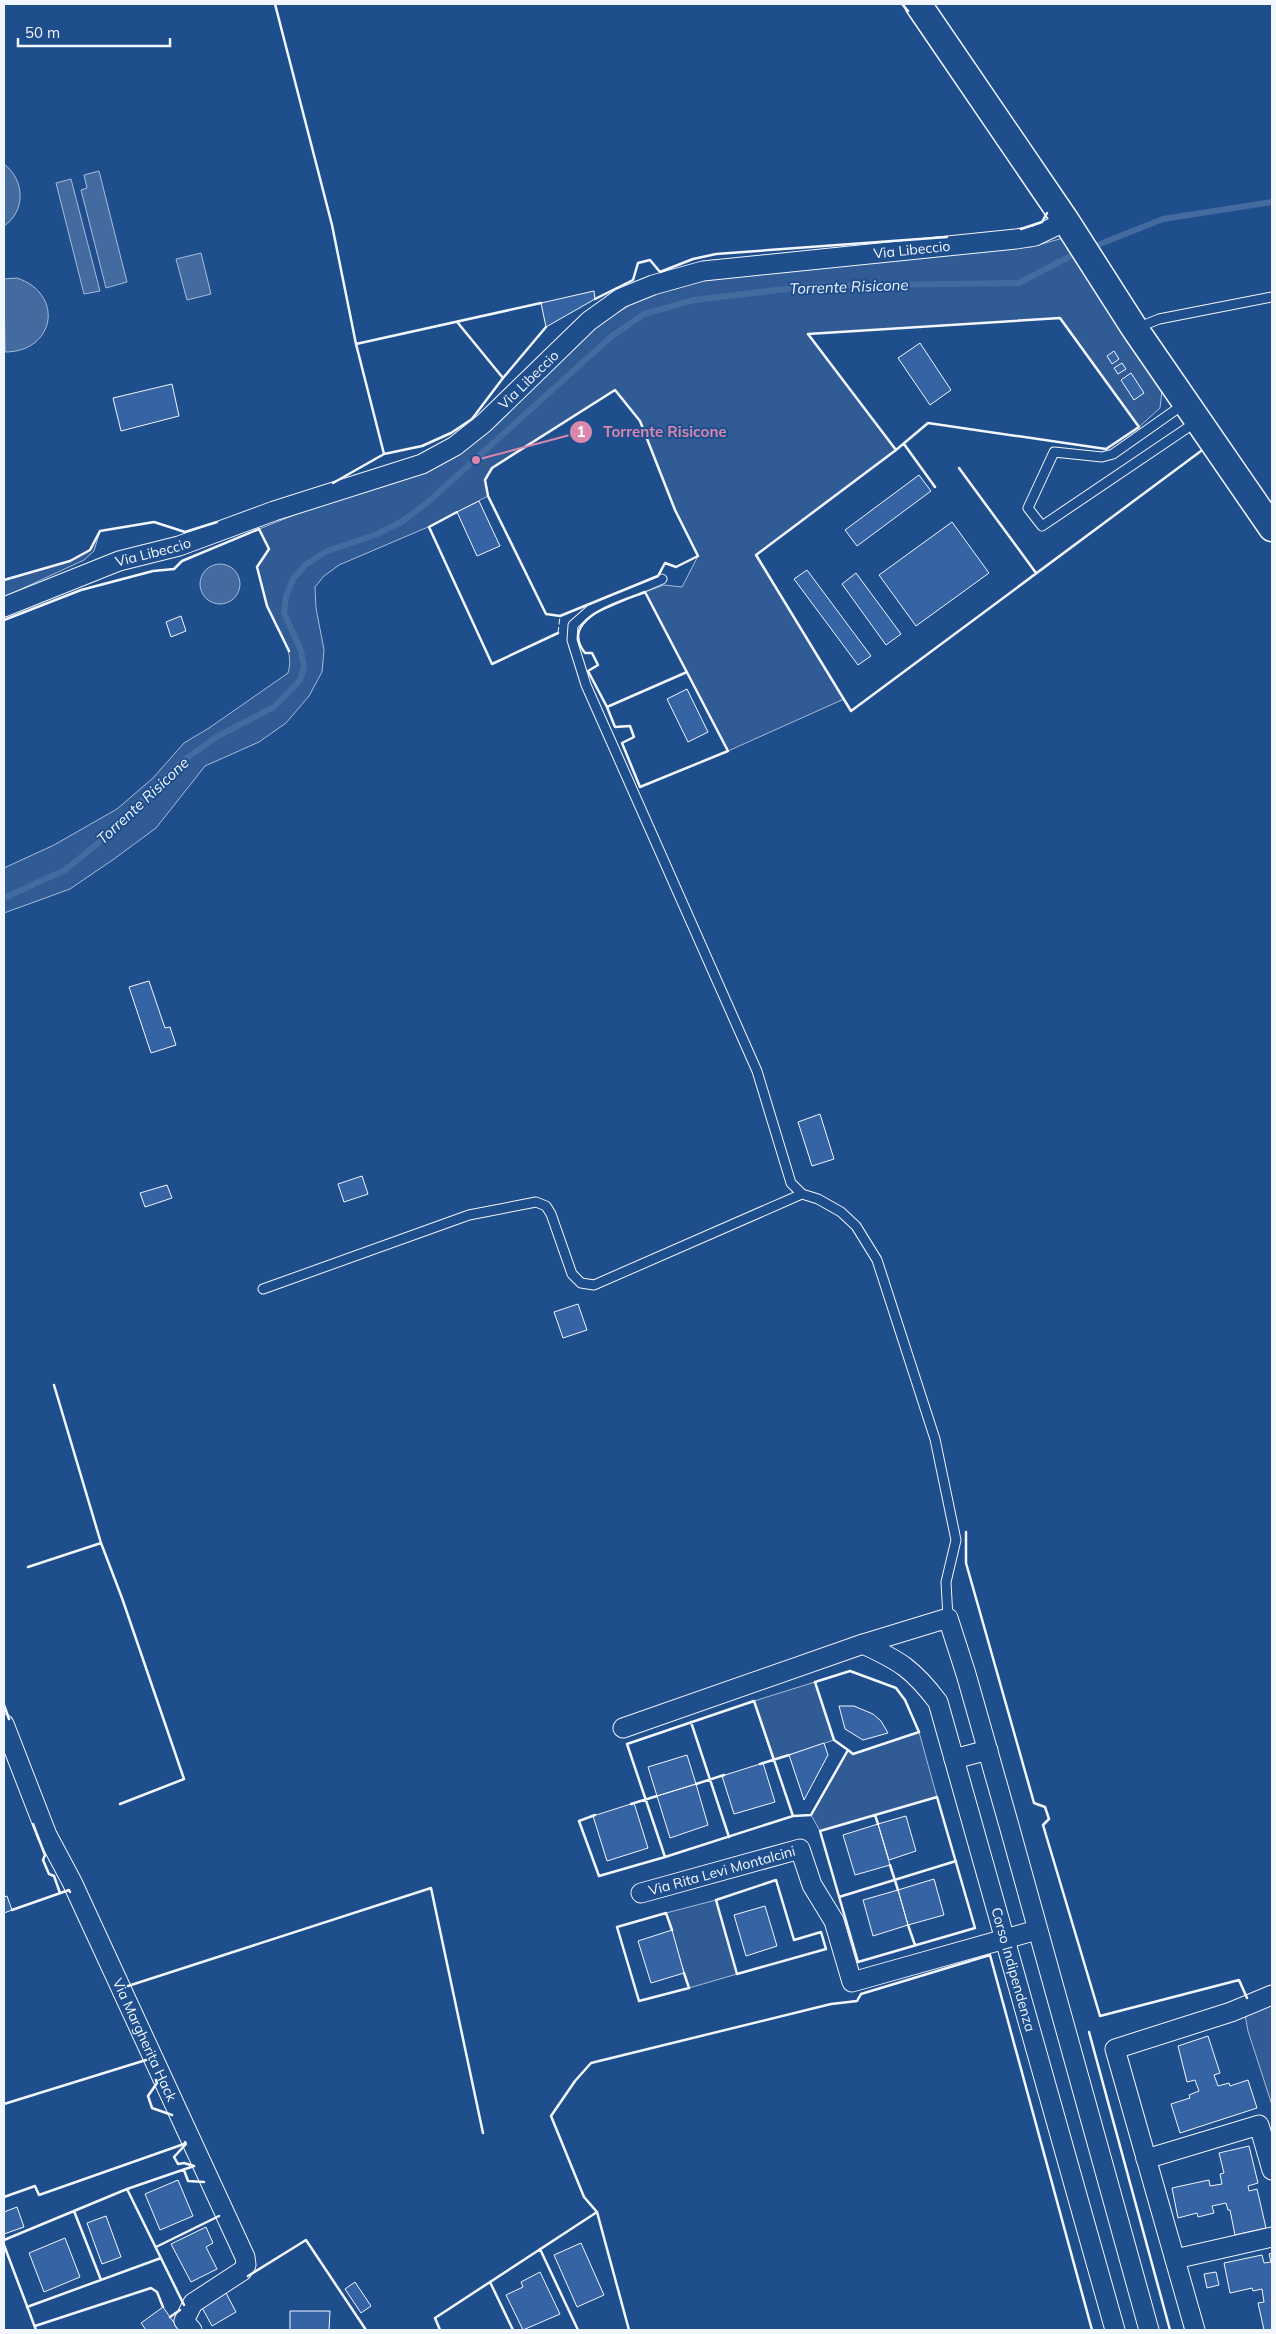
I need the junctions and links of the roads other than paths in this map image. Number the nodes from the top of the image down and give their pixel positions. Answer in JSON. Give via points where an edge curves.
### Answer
{"nodes":[{"id":1,"x":918,"y":4,"type":"edge"},
{"id":2,"x":1066,"y":221,"type":"junction"},
{"id":3,"x":1272,"y":297,"type":"edge"},
{"id":4,"x":1135,"y":329,"type":"junction"},
{"id":5,"x":1192,"y":412,"type":"junction"},
{"id":6,"x":1272,"y":528,"type":"edge"},
{"id":7,"x":662,"y":580,"type":"dead end"},
{"id":8,"x":4,"y":607,"type":"edge"},
{"id":9,"x":802,"y":1194,"type":"junction"},
{"id":10,"x":263,"y":1289,"type":"dead end"},
{"id":11,"x":948,"y":1618,"type":"junction"},
{"id":12,"x":863,"y":1644,"type":"junction"},
{"id":13,"x":4,"y":1724,"type":"edge"},
{"id":14,"x":623,"y":1728,"type":"dead end"},
{"id":15,"x":988,"y":1750,"type":"junction"},
{"id":16,"x":954,"y":1759,"type":"junction"},
{"id":17,"x":641,"y":1893,"type":"dead end"},
{"id":18,"x":1037,"y":1930,"type":"junction"},
{"id":19,"x":1005,"y":1938,"type":"junction"},
{"id":20,"x":1272,"y":1995,"type":"edge"},
{"id":21,"x":1146,"y":2159,"type":"junction"},
{"id":22,"x":1272,"y":2170,"type":"edge"},
{"id":23,"x":1272,"y":2238,"type":"edge"},
{"id":24,"x":1175,"y":2259,"type":"junction"},
{"id":25,"x":192,"y":2330,"type":"edge"},
{"id":26,"x":1115,"y":2330,"type":"edge"},
{"id":27,"x":1149,"y":2330,"type":"edge"},
{"id":28,"x":1195,"y":2330,"type":"edge"}],
"edges":[{"from":1,"to":2,"type":"street"},
{"from":2,"to":4,"type":"street"},
{"from":2,"to":8,"type":"street","name":"Via Libeccio","via":[[1035,236],[1016,239],[703,271],[653,285],[621,298],[589,321],[484,423],[455,446],[422,464],[274,511],[179,546],[119,561]]},
{"from":3,"to":4,"type":"lane","via":[[1159,319]]},
{"from":4,"to":5,"type":"street"},
{"from":5,"to":5,"type":"lane","via":[[1113,454],[1102,457],[1054,452],[1028,508],[1042,526]]},
{"from":5,"to":6,"type":"street"},
{"from":7,"to":9,"type":"lane","via":[[590,610],[572,625],[572,640],[586,685],[757,1071],[791,1183]]},
{"from":9,"to":10,"type":"lane","via":[[594,1285],[580,1283],[572,1274],[551,1214],[546,1206],[536,1202],[469,1215]]},
{"from":9,"to":11,"type":"lane","via":[[840,1212],[856,1226],[877,1260],[935,1439],[956,1540],[946,1582]]},
{"from":11,"to":12,"type":"street"},
{"from":11,"to":15,"type":"street"},
{"from":12,"to":14,"type":"street"},
{"from":12,"to":16,"type":"street","name":"Corso Indipendenza","via":[[897,1660],[921,1680],[938,1702]]},
{"from":13,"to":25,"type":"street","name":"Via Margherita Hack","via":[[47,1835],[72,1882],[245,2257],[246,2265],[242,2271],[193,2303],[184,2320]]},
{"from":15,"to":16,"type":"street"},
{"from":15,"to":18,"type":"street"},
{"from":16,"to":19,"type":"street","name":"Corso Indipendenza"},
{"from":17,"to":19,"type":"street","name":"Via Rita Levi Montalcini","via":[[800,1848],[812,1885],[834,1921],[852,1982]]},
{"from":18,"to":19,"type":"street"},
{"from":18,"to":27,"type":"street"},
{"from":19,"to":26,"type":"street","name":"Corso Indipendenza"},
{"from":20,"to":21,"type":"street","via":[[1115,2050]]},
{"from":21,"to":22,"type":"street","via":[[1258,2125]]},
{"from":21,"to":24,"type":"street"},
{"from":23,"to":24,"type":"street"},
{"from":24,"to":28,"type":"street"}]}
